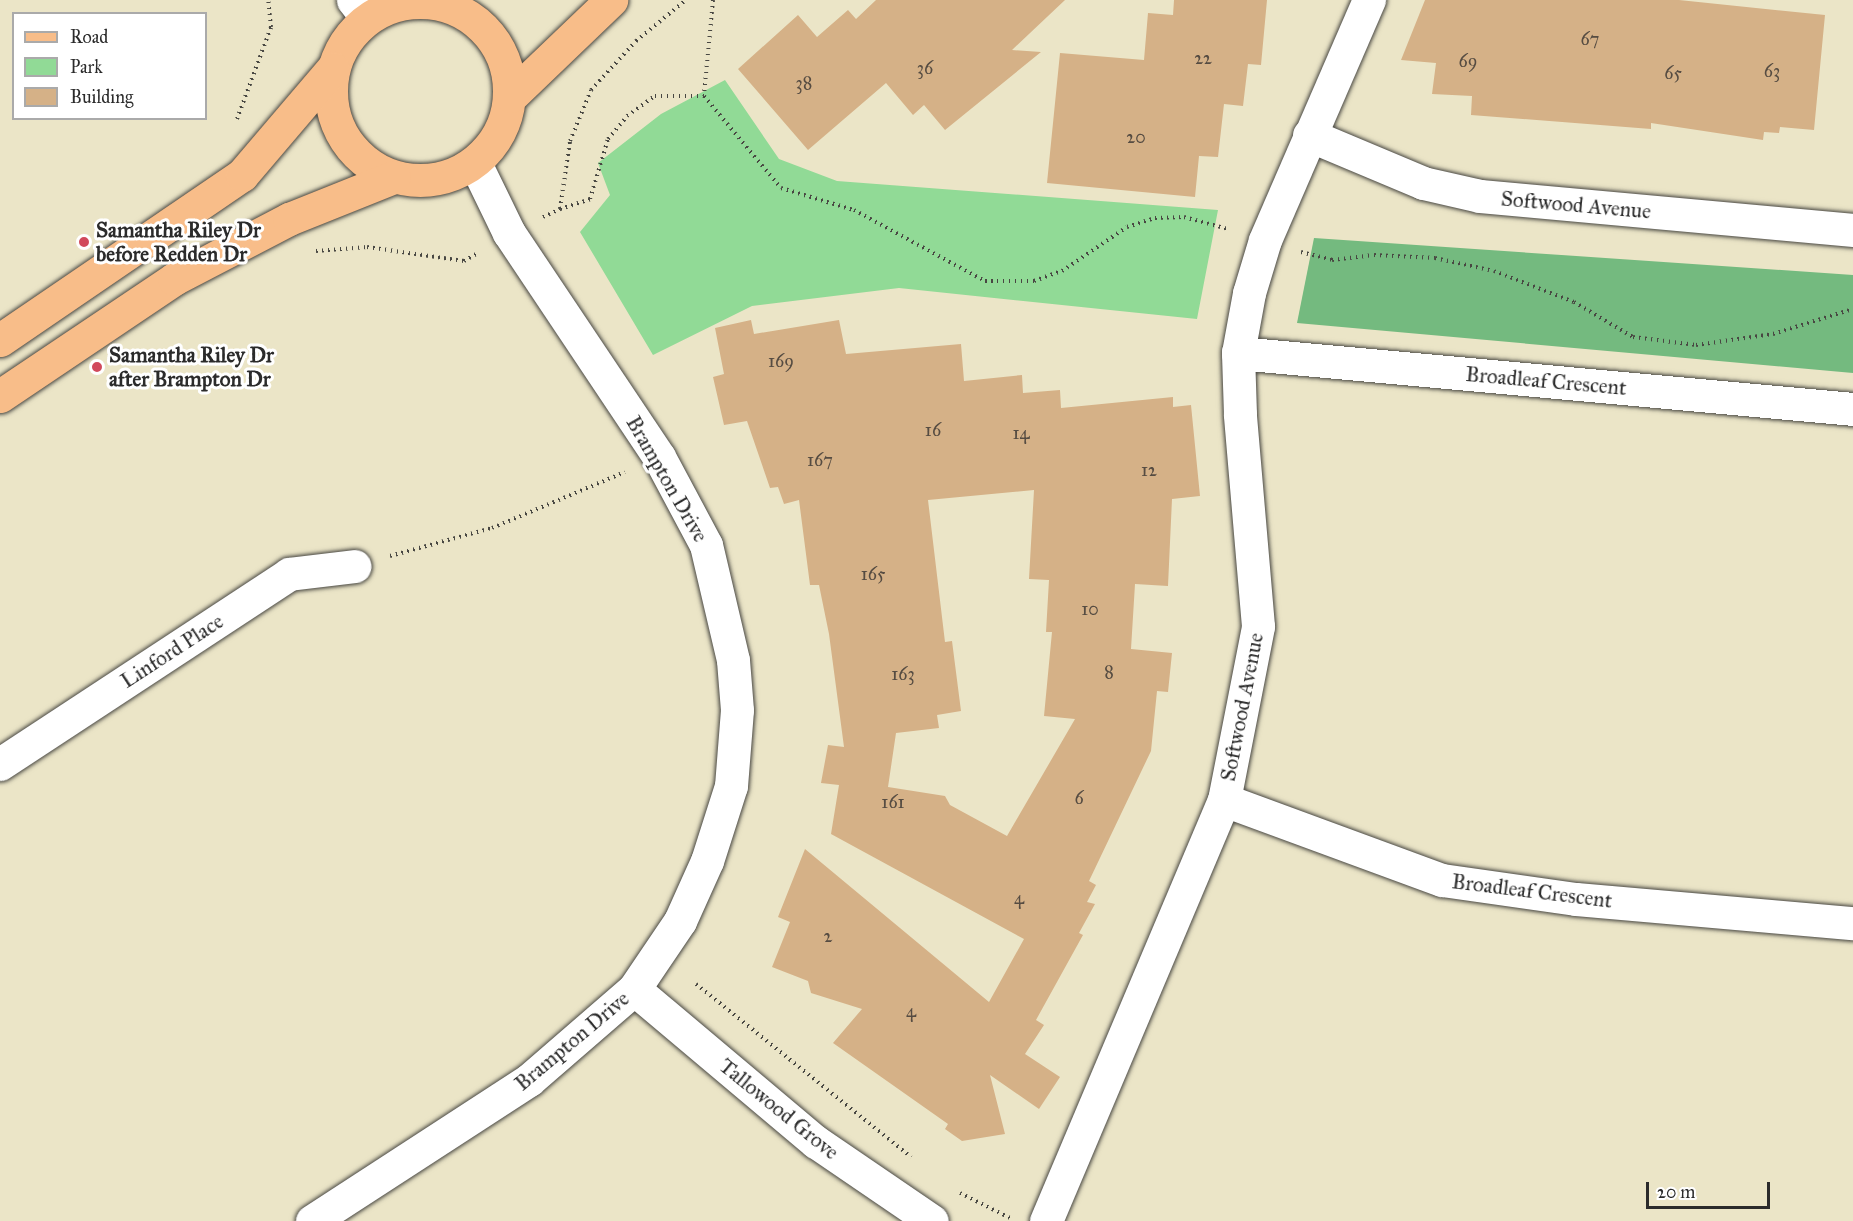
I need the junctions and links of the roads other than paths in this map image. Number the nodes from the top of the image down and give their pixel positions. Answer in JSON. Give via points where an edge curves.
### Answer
{"nodes":[{"id":1,"x":611,"y":0,"type":"edge"},
{"id":2,"x":1369,"y":0,"type":"edge"},
{"id":3,"x":445,"y":2,"type":"edge"},
{"id":4,"x":360,"y":9,"type":"edge"},
{"id":5,"x":333,"y":68,"type":"junction"},
{"id":6,"x":511,"y":96,"type":"junction"},
{"id":7,"x":1309,"y":135,"type":"junction"},
{"id":8,"x":475,"y":163,"type":"junction"},
{"id":9,"x":394,"y":177,"type":"junction"},
{"id":10,"x":1853,"y":230,"type":"edge"},
{"id":11,"x":0,"y":340,"type":"edge"},
{"id":12,"x":1239,"y":353,"type":"junction"},
{"id":13,"x":0,"y":396,"type":"edge"},
{"id":14,"x":1853,"y":409,"type":"edge"},
{"id":15,"x":355,"y":566,"type":"road end"},
{"id":16,"x":0,"y":764,"type":"edge"},
{"id":17,"x":1224,"y":800,"type":"junction"},
{"id":18,"x":1853,"y":923,"type":"edge"},
{"id":19,"x":634,"y":989,"type":"junction"},
{"id":20,"x":312,"y":1221,"type":"edge"},
{"id":21,"x":932,"y":1221,"type":"edge"},
{"id":22,"x":1046,"y":1221,"type":"edge"}],
"edges":[{"from":1,"to":6,"type":"main road"},
{"from":2,"to":7,"type":"street","name":"Softwood Avenue"},
{"from":3,"to":4,"type":"main road"},
{"from":3,"to":6,"type":"main road","via":[[464,13],[494,41],[508,71]]},
{"from":4,"to":5,"type":"main road"},
{"from":5,"to":9,"type":"main road","via":[[330,96],[349,146],[369,165]]},
{"from":5,"to":11,"type":"main road","via":[[242,175]]},
{"from":6,"to":8,"type":"main road","via":[[493,144]]},
{"from":7,"to":10,"type":"street","name":"Softwood Avenue","via":[[1423,183],[1480,196]]},
{"from":7,"to":12,"type":"street","name":"Softwood Avenue","via":[[1265,240]]},
{"from":8,"to":9,"type":"main road","via":[[450,176],[422,181]]},
{"from":8,"to":19,"type":"street","name":"Brampton Drive","via":[[509,233],[659,457],[718,579],[737,710],[730,786],[707,861],[680,921]]},
{"from":9,"to":13,"type":"main road","via":[[289,219],[174,279]]},
{"from":12,"to":14,"type":"street","name":"Broadleaf Crescent"},
{"from":12,"to":17,"type":"street","name":"Softwood Avenue","via":[[1258,626]]},
{"from":15,"to":16,"type":"street","name":"Linford Place","via":[[289,574]]},
{"from":17,"to":18,"type":"street","name":"Broadleaf Crescent","via":[[1442,880],[1576,899]]},
{"from":17,"to":22,"type":"street","name":"Softwood Avenue"},
{"from":19,"to":20,"type":"street","name":"Brampton Drive","via":[[529,1080]]},
{"from":19,"to":21,"type":"street","name":"Tallowood Grove","via":[[816,1142]]}]}
